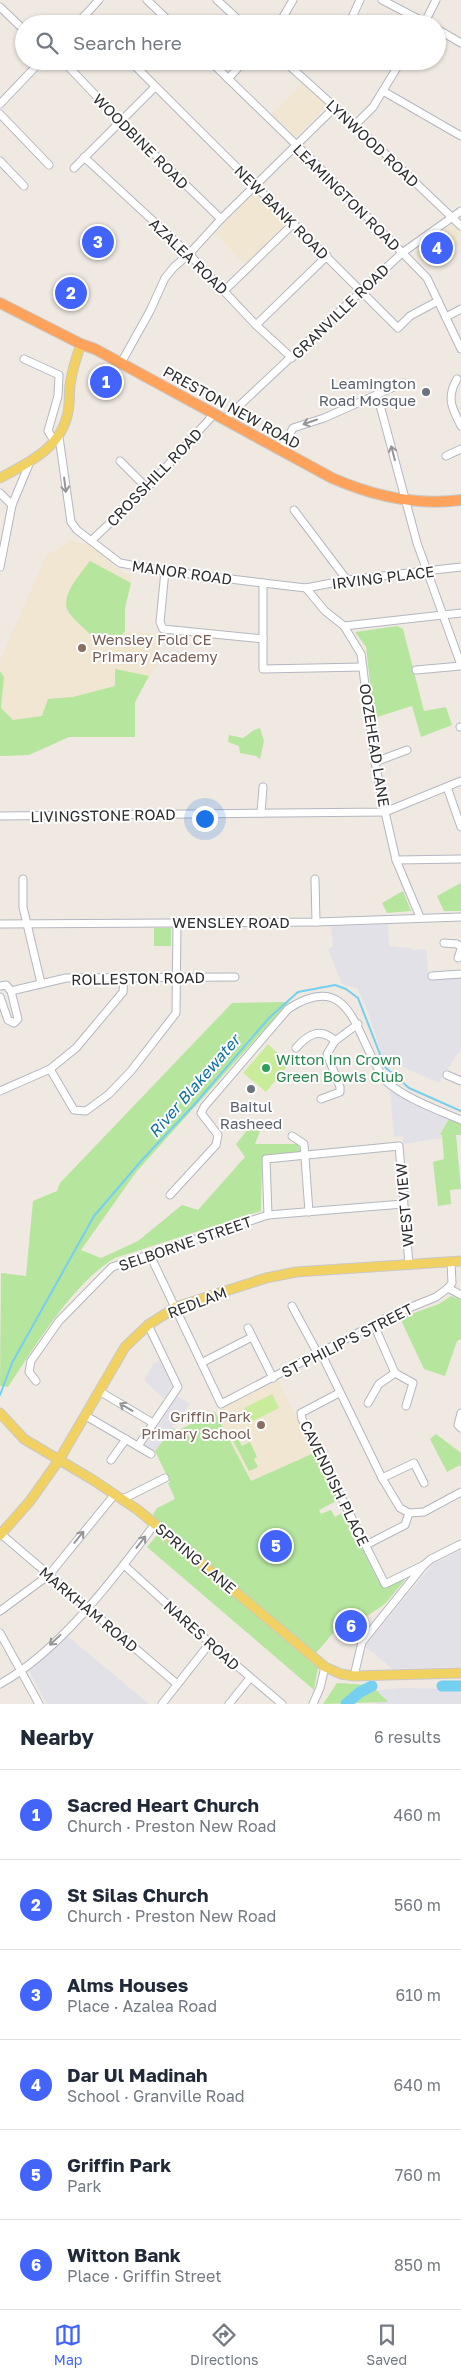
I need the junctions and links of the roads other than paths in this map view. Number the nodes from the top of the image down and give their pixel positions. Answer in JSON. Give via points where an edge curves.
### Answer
{"nodes":[{"id":1,"x":99,"y":0,"type":"edge"},
{"id":2,"x":147,"y":0,"type":"edge"},
{"id":3,"x":217,"y":0,"type":"edge"},
{"id":4,"x":293,"y":0,"type":"edge"},
{"id":5,"x":360,"y":0,"type":"edge"},
{"id":6,"x":382,"y":0,"type":"edge"},
{"id":7,"x":436,"y":0,"type":"edge"},
{"id":8,"x":0,"y":8,"type":"edge"},
{"id":9,"x":85,"y":15,"type":"edge"},
{"id":10,"x":163,"y":15,"type":"edge"},
{"id":11,"x":233,"y":15,"type":"edge"},
{"id":12,"x":284,"y":15,"type":"edge"},
{"id":13,"x":353,"y":15,"type":"edge"},
{"id":14,"x":411,"y":15,"type":"edge"},
{"id":15,"x":429,"y":15,"type":"edge"},
{"id":16,"x":15,"y":22,"type":"edge"},
{"id":17,"x":446,"y":34,"type":"edge"},
{"id":18,"x":461,"y":43,"type":"edge"},
{"id":19,"x":32,"y":70,"type":"edge"},
{"id":20,"x":72,"y":70,"type":"edge"},
{"id":21,"x":139,"y":70,"type":"edge"},
{"id":22,"x":219,"y":70,"type":"edge"},
{"id":23,"x":236,"y":70,"type":"edge"},
{"id":24,"x":294,"y":70,"type":"edge"},
{"id":25,"x":396,"y":70,"type":"edge"},
{"id":26,"x":228,"y":79,"type":"junction"},
{"id":27,"x":155,"y":87,"type":"junction"},
{"id":28,"x":383,"y":91,"type":"junction"},
{"id":29,"x":0,"y":104,"type":"edge"},
{"id":30,"x":335,"y":107,"type":"junction"},
{"id":31,"x":0,"y":114,"type":"edge"},
{"id":32,"x":120,"y":121,"type":"junction"},
{"id":33,"x":355,"y":125,"type":"junction"},
{"id":34,"x":461,"y":136,"type":"edge"},
{"id":35,"x":297,"y":146,"type":"junction"},
{"id":36,"x":84,"y":157,"type":"junction"},
{"id":37,"x":0,"y":162,"type":"edge"},
{"id":38,"x":49,"y":165,"type":"dead end"},
{"id":39,"x":74,"y":168,"type":"dead end"},
{"id":40,"x":256,"y":185,"type":"junction"},
{"id":41,"x":24,"y":186,"type":"dead end"},
{"id":42,"x":461,"y":210,"type":"edge"},
{"id":43,"x":452,"y":218,"type":"junction"},
{"id":44,"x":220,"y":219,"type":"junction"},
{"id":45,"x":294,"y":223,"type":"junction"},
{"id":46,"x":461,"y":226,"type":"edge"},
{"id":47,"x":402,"y":253,"type":"junction"},
{"id":48,"x":189,"y":254,"type":"junction"},
{"id":49,"x":327,"y":256,"type":"junction"},
{"id":50,"x":225,"y":290,"type":"junction"},
{"id":51,"x":362,"y":292,"type":"junction"},
{"id":52,"x":438,"y":300,"type":"junction"},
{"id":53,"x":0,"y":302,"type":"edge"},
{"id":54,"x":461,"y":309,"type":"edge"},
{"id":55,"x":446,"y":317,"type":"junction"},
{"id":56,"x":256,"y":325,"type":"junction"},
{"id":57,"x":81,"y":344,"type":"junction"},
{"id":58,"x":461,"y":349,"type":"edge"},
{"id":59,"x":292,"y":358,"type":"junction"},
{"id":60,"x":24,"y":359,"type":"dead end"},
{"id":61,"x":121,"y":363,"type":"junction"},
{"id":62,"x":457,"y":379,"type":"dead end"},
{"id":63,"x":403,"y":382,"type":"dead end"},
{"id":64,"x":377,"y":394,"type":"junction"},
{"id":65,"x":215,"y":414,"type":"junction"},
{"id":66,"x":225,"y":420,"type":"junction"},
{"id":67,"x":461,"y":426,"type":"edge"},
{"id":68,"x":57,"y":439,"type":"junction"},
{"id":69,"x":461,"y":449,"type":"edge"},
{"id":70,"x":281,"y":450,"type":"junction"},
{"id":71,"x":446,"y":456,"type":"dead end"},
{"id":72,"x":120,"y":461,"type":"dead end"},
{"id":73,"x":30,"y":462,"type":"junction"},
{"id":74,"x":0,"y":478,"type":"edge"},
{"id":75,"x":147,"y":488,"type":"junction"},
{"id":76,"x":0,"y":493,"type":"edge"},
{"id":77,"x":406,"y":500,"type":"junction"},
{"id":78,"x":461,"y":500,"type":"edge"},
{"id":79,"x":12,"y":505,"type":"junction"},
{"id":80,"x":294,"y":510,"type":"dead end"},
{"id":81,"x":91,"y":539,"type":"junction"},
{"id":82,"x":461,"y":566,"type":"edge"},
{"id":83,"x":0,"y":567,"type":"edge"},
{"id":84,"x":427,"y":571,"type":"junction"},
{"id":85,"x":165,"y":572,"type":"junction"},
{"id":86,"x":347,"y":580,"type":"junction"},
{"id":87,"x":263,"y":583,"type":"junction"},
{"id":88,"x":306,"y":588,"type":"junction"},
{"id":89,"x":461,"y":613,"type":"edge"},
{"id":90,"x":444,"y":616,"type":"junction"},
{"id":91,"x":344,"y":626,"type":"junction"},
{"id":92,"x":263,"y":640,"type":"junction"},
{"id":93,"x":461,"y":666,"type":"edge"},
{"id":94,"x":363,"y":667,"type":"junction"},
{"id":95,"x":416,"y":670,"type":"dead end"},
{"id":96,"x":407,"y":750,"type":"dead end"},
{"id":97,"x":375,"y":762,"type":"junction"},
{"id":98,"x":461,"y":781,"type":"edge"},
{"id":99,"x":263,"y":787,"type":"dead end"},
{"id":100,"x":447,"y":787,"type":"junction"},
{"id":101,"x":385,"y":812,"type":"junction"},
{"id":102,"x":261,"y":814,"type":"junction"},
{"id":103,"x":0,"y":816,"type":"edge"},
{"id":104,"x":461,"y":827,"type":"edge"},
{"id":105,"x":461,"y":859,"type":"edge"},
{"id":106,"x":396,"y":860,"type":"junction"},
{"id":107,"x":315,"y":879,"type":"dead end"},
{"id":108,"x":23,"y":880,"type":"dead end"},
{"id":109,"x":461,"y":917,"type":"edge"},
{"id":110,"x":420,"y":918,"type":"junction"},
{"id":111,"x":177,"y":922,"type":"junction"},
{"id":112,"x":316,"y":922,"type":"junction"},
{"id":113,"x":0,"y":924,"type":"edge"},
{"id":114,"x":27,"y":924,"type":"junction"},
{"id":115,"x":444,"y":943,"type":"dead end"},
{"id":116,"x":461,"y":948,"type":"edge"},
{"id":117,"x":458,"y":958,"type":"dead end"},
{"id":118,"x":461,"y":974,"type":"edge"},
{"id":119,"x":176,"y":976,"type":"junction"},
{"id":120,"x":432,"y":976,"type":"dead end"},
{"id":121,"x":235,"y":977,"type":"dead end"},
{"id":122,"x":124,"y":978,"type":"junction"},
{"id":123,"x":41,"y":983,"type":"junction"},
{"id":124,"x":0,"y":986,"type":"edge"},
{"id":125,"x":11,"y":991,"type":"junction"},
{"id":126,"x":0,"y":996,"type":"edge"},
{"id":127,"x":358,"y":1024,"type":"junction"},
{"id":128,"x":335,"y":1041,"type":"junction"},
{"id":129,"x":296,"y":1048,"type":"dead end"},
{"id":130,"x":50,"y":1069,"type":"junction"},
{"id":131,"x":448,"y":1075,"type":"dead end"},
{"id":132,"x":461,"y":1081,"type":"edge"},
{"id":133,"x":0,"y":1091,"type":"edge"},
{"id":134,"x":321,"y":1099,"type":"dead end"},
{"id":135,"x":461,"y":1120,"type":"edge"},
{"id":136,"x":292,"y":1136,"type":"dead end"},
{"id":137,"x":305,"y":1155,"type":"junction"},
{"id":138,"x":170,"y":1195,"type":"dead end"},
{"id":139,"x":403,"y":1204,"type":"junction"},
{"id":140,"x":309,"y":1212,"type":"junction"},
{"id":141,"x":268,"y":1215,"type":"junction"},
{"id":142,"x":150,"y":1255,"type":"junction"},
{"id":143,"x":461,"y":1261,"type":"edge"},
{"id":144,"x":451,"y":1262,"type":"junction"},
{"id":145,"x":409,"y":1264,"type":"junction"},
{"id":146,"x":448,"y":1288,"type":"junction"},
{"id":147,"x":461,"y":1295,"type":"edge"},
{"id":148,"x":292,"y":1306,"type":"dead end"},
{"id":149,"x":176,"y":1307,"type":"junction"},
{"id":150,"x":148,"y":1325,"type":"junction"},
{"id":151,"x":374,"y":1325,"type":"junction"},
{"id":152,"x":248,"y":1328,"type":"dead end"},
{"id":153,"x":252,"y":1337,"type":"junction"},
{"id":154,"x":319,"y":1354,"type":"junction"},
{"id":155,"x":203,"y":1362,"type":"junction"},
{"id":156,"x":395,"y":1373,"type":"junction"},
{"id":157,"x":273,"y":1378,"type":"junction"},
{"id":158,"x":36,"y":1381,"type":"dead end"},
{"id":159,"x":99,"y":1391,"type":"junction"},
{"id":160,"x":339,"y":1393,"type":"junction"},
{"id":161,"x":368,"y":1403,"type":"dead end"},
{"id":162,"x":406,"y":1406,"type":"dead end"},
{"id":163,"x":0,"y":1413,"type":"edge"},
{"id":164,"x":461,"y":1414,"type":"edge"},
{"id":165,"x":86,"y":1416,"type":"junction"},
{"id":166,"x":152,"y":1423,"type":"junction"},
{"id":167,"x":461,"y":1428,"type":"edge"},
{"id":168,"x":126,"y":1439,"type":"junction"},
{"id":169,"x":138,"y":1446,"type":"junction"},
{"id":170,"x":152,"y":1454,"type":"dead end"},
{"id":171,"x":59,"y":1460,"type":"junction"},
{"id":172,"x":111,"y":1460,"type":"dead end"},
{"id":173,"x":165,"y":1478,"type":"dead end"},
{"id":174,"x":382,"y":1478,"type":"junction"},
{"id":175,"x":424,"y":1483,"type":"dead end"},
{"id":176,"x":461,"y":1492,"type":"edge"},
{"id":177,"x":115,"y":1494,"type":"junction"},
{"id":178,"x":123,"y":1499,"type":"junction"},
{"id":179,"x":409,"y":1513,"type":"junction"},
{"id":180,"x":155,"y":1524,"type":"junction"},
{"id":181,"x":0,"y":1535,"type":"edge"},
{"id":182,"x":461,"y":1544,"type":"edge"},
{"id":183,"x":366,"y":1545,"type":"junction"},
{"id":184,"x":124,"y":1565,"type":"junction"},
{"id":185,"x":424,"y":1565,"type":"junction"},
{"id":186,"x":49,"y":1575,"type":"junction"},
{"id":187,"x":89,"y":1608,"type":"junction"},
{"id":188,"x":0,"y":1611,"type":"edge"},
{"id":189,"x":0,"y":1633,"type":"edge"},
{"id":190,"x":210,"y":1644,"type":"junction"},
{"id":191,"x":325,"y":1667,"type":"junction"},
{"id":192,"x":21,"y":1672,"type":"junction"},
{"id":193,"x":461,"y":1673,"type":"edge"},
{"id":194,"x":354,"y":1676,"type":"junction"},
{"id":195,"x":250,"y":1678,"type":"junction"},
{"id":196,"x":0,"y":1684,"type":"edge"},
{"id":197,"x":177,"y":1684,"type":"junction"},
{"id":198,"x":39,"y":1704,"type":"edge"},
{"id":199,"x":162,"y":1704,"type":"edge"},
{"id":200,"x":229,"y":1704,"type":"edge"},
{"id":201,"x":282,"y":1704,"type":"edge"},
{"id":202,"x":313,"y":1704,"type":"edge"}],
"edges":[{"from":1,"to":9,"type":"street"},
{"from":2,"to":10,"type":"street"},
{"from":3,"to":11,"type":"street"},
{"from":4,"to":12,"type":"street"},
{"from":5,"to":13,"type":"street"},
{"from":6,"to":14,"type":"street"},
{"from":7,"to":15,"type":"street"},
{"from":8,"to":16,"type":"street"},
{"from":17,"to":18,"type":"street"},
{"from":19,"to":29,"type":"street"},
{"from":20,"to":32,"type":"street","name":"WOODBINE ROAD"},
{"from":21,"to":27,"type":"street","name":"NEW BANK ROAD"},
{"from":22,"to":26,"type":"street","name":"LEAMINGTON ROAD"},
{"from":23,"to":26,"type":"street"},
{"from":24,"to":30,"type":"street","name":"LYNWOOD ROAD"},
{"from":25,"to":28,"type":"street"},
{"from":26,"to":35,"type":"street","name":"LEAMINGTON ROAD"},
{"from":27,"to":32,"type":"street"},
{"from":27,"to":40,"type":"street","name":"NEW BANK ROAD"},
{"from":28,"to":33,"type":"street"},
{"from":28,"to":34,"type":"street"},
{"from":30,"to":33,"type":"street","name":"LYNWOOD ROAD"},
{"from":30,"to":35,"type":"street"},
{"from":31,"to":38,"type":"street"},
{"from":32,"to":36,"type":"street"},
{"from":32,"to":44,"type":"street","name":"WOODBINE ROAD"},
{"from":33,"to":43,"type":"street","name":"LYNWOOD ROAD"},
{"from":35,"to":40,"type":"street"},
{"from":35,"to":47,"type":"street","name":"LEAMINGTON ROAD"},
{"from":36,"to":39,"type":"street"},
{"from":36,"to":48,"type":"street","name":"AZALEA ROAD"},
{"from":37,"to":41,"type":"street"},
{"from":40,"to":44,"type":"street"},
{"from":40,"to":45,"type":"street","name":"NEW BANK ROAD"},
{"from":42,"to":43,"type":"street","name":"GRANVILLE ROAD"},
{"from":43,"to":46,"type":"street","name":"LYNWOOD ROAD"},
{"from":43,"to":47,"type":"street","name":"GRANVILLE ROAD"},
{"from":44,"to":48,"type":"street"},
{"from":45,"to":49,"type":"street","name":"NEW BANK ROAD"},
{"from":45,"to":50,"type":"street"},
{"from":47,"to":51,"type":"street","name":"GRANVILLE ROAD"},
{"from":47,"to":52,"type":"street","name":"LEAMINGTON ROAD","via":[[427,278]]},
{"from":48,"to":50,"type":"street","name":"AZALEA ROAD"},
{"from":48,"to":61,"type":"street","via":[[166,278]]},
{"from":49,"to":51,"type":"street","name":"NEW BANK ROAD"},
{"from":49,"to":56,"type":"street"},
{"from":50,"to":56,"type":"street","name":"AZALEA ROAD"},
{"from":51,"to":52,"type":"street","name":"NEW BANK ROAD","via":[[398,328],[410,316]]},
{"from":51,"to":59,"type":"street","name":"GRANVILLE ROAD"},
{"from":52,"to":55,"type":"street","name":"LEAMINGTON ROAD"},
{"from":53,"to":57,"type":"highway","name":"PRESTON NEW ROAD"},
{"from":54,"to":55,"type":"street"},
{"from":55,"to":58,"type":"street","name":"LEAMINGTON ROAD"},
{"from":56,"to":59,"type":"street","name":"AZALEA ROAD"},
{"from":57,"to":61,"type":"highway","name":"PRESTON NEW ROAD"},
{"from":57,"to":68,"type":"main road","via":[[74,360],[68,412]]},
{"from":59,"to":66,"type":"street","name":"GRANVILLE ROAD"},
{"from":60,"to":68,"type":"street","name":"MANOR ROAD","via":[[59,375],[58,396],[48,431]]},
{"from":61,"to":65,"type":"highway","name":"PRESTON NEW ROAD"},
{"from":62,"to":67,"type":"street","via":[[451,390],[452,406]]},
{"from":63,"to":64,"type":"street"},
{"from":64,"to":70,"type":"street","one_way":true,"via":[[293,428]]},
{"from":77,"to":64,"type":"street","one_way":true},
{"from":65,"to":66,"type":"highway","name":"PRESTON NEW ROAD"},
{"from":65,"to":75,"type":"street","name":"CROSSHILL ROAD"},
{"from":66,"to":70,"type":"highway","name":"PRESTON NEW ROAD"},
{"from":68,"to":73,"type":"main road"},
{"from":68,"to":81,"type":"street","name":"MANOR ROAD","one_way":true,"via":[[71,522]]},
{"from":69,"to":71,"type":"street"},
{"from":70,"to":77,"type":"highway","name":"PRESTON NEW ROAD","via":[[352,486]]},
{"from":72,"to":75,"type":"street"},
{"from":73,"to":74,"type":"main road"},
{"from":73,"to":79,"type":"street"},
{"from":75,"to":81,"type":"street","name":"CROSSHILL ROAD"},
{"from":76,"to":79,"type":"street"},
{"from":77,"to":78,"type":"highway","name":"PRESTON NEW ROAD"},
{"from":77,"to":84,"type":"street"},
{"from":79,"to":83,"type":"street"},
{"from":80,"to":86,"type":"street"},
{"from":81,"to":85,"type":"street","name":"MANOR ROAD","via":[[120,563]]},
{"from":82,"to":84,"type":"street","name":"IRVING PLACE"},
{"from":84,"to":86,"type":"street","name":"IRVING PLACE"},
{"from":84,"to":90,"type":"street"},
{"from":85,"to":87,"type":"street","name":"MANOR ROAD"},
{"from":85,"to":92,"type":"street","via":[[160,622],[163,629]]},
{"from":86,"to":88,"type":"street","name":"IRVING PLACE"},
{"from":87,"to":88,"type":"street","name":"MANOR ROAD"},
{"from":87,"to":92,"type":"street"},
{"from":88,"to":91,"type":"street","name":"OOZEHEAD LANE","via":[[325,611]]},
{"from":89,"to":90,"type":"street"},
{"from":90,"to":91,"type":"street"},
{"from":90,"to":93,"type":"street"},
{"from":91,"to":94,"type":"street","name":"OOZEHEAD LANE","via":[[361,654]]},
{"from":92,"to":94,"type":"street","via":[[263,669]]},
{"from":93,"to":95,"type":"street"},
{"from":94,"to":97,"type":"street","name":"OOZEHEAD LANE"},
{"from":96,"to":97,"type":"street"},
{"from":97,"to":101,"type":"street","name":"OOZEHEAD LANE"},
{"from":98,"to":100,"type":"street"},
{"from":99,"to":102,"type":"street"},
{"from":100,"to":101,"type":"street"},
{"from":100,"to":104,"type":"street"},
{"from":101,"to":102,"type":"street","name":"LIVINGSTONE ROAD"},
{"from":101,"to":106,"type":"street","name":"OOZEHEAD LANE"},
{"from":102,"to":103,"type":"street","name":"LIVINGSTONE ROAD"},
{"from":105,"to":106,"type":"street"},
{"from":106,"to":110,"type":"street","name":"OOZEHEAD LANE"},
{"from":107,"to":112,"type":"street"},
{"from":108,"to":114,"type":"street"},
{"from":109,"to":110,"type":"street","name":"WENSLEY ROAD"},
{"from":110,"to":112,"type":"street","name":"WENSLEY ROAD"},
{"from":111,"to":112,"type":"street","name":"WENSLEY ROAD"},
{"from":111,"to":114,"type":"street","name":"WENSLEY ROAD"},
{"from":111,"to":119,"type":"street"},
{"from":113,"to":114,"type":"street","name":"WENSLEY ROAD"},
{"from":114,"to":123,"type":"street"},
{"from":115,"to":116,"type":"street","via":[[457,944]]},
{"from":116,"to":117,"type":"street"},
{"from":118,"to":120,"type":"street"},
{"from":119,"to":121,"type":"street","name":"ROLLESTON ROAD"},
{"from":119,"to":122,"type":"street","name":"ROLLESTON ROAD"},
{"from":119,"to":130,"type":"street","via":[[177,1008],[172,1020],[132,1072],[86,1111],[74,1110]]},
{"from":122,"to":123,"type":"street","name":"ROLLESTON ROAD","via":[[66,978]]},
{"from":122,"to":130,"type":"street","via":[[123,992],[100,1021],[76,1048]]},
{"from":123,"to":125,"type":"street","name":"ROLLESTON ROAD"},
{"from":124,"to":125,"type":"street","via":[[6,985]]},
{"from":125,"to":126,"type":"street","via":[[18,1019],[14,1023],[8,1020]]},
{"from":127,"to":128,"type":"street"},
{"from":127,"to":135,"type":"street","via":[[386,1081]]},
{"from":127,"to":138,"type":"street","via":[[351,1012],[329,997],[316,996],[288,1009],[204,1107],[201,1113],[216,1130],[216,1145]]},
{"from":128,"to":129,"type":"street","via":[[324,1032],[316,1032]]},
{"from":128,"to":134,"type":"street","via":[[327,1054],[342,1095]]},
{"from":130,"to":133,"type":"street"},
{"from":131,"to":132,"type":"street"},
{"from":136,"to":137,"type":"street","via":[[304,1144]]},
{"from":137,"to":139,"type":"street","name":"WEST VIEW","via":[[399,1146]]},
{"from":137,"to":140,"type":"street"},
{"from":137,"to":141,"type":"street","via":[[266,1160]]},
{"from":139,"to":140,"type":"street","name":"SELBORNE STREET"},
{"from":139,"to":145,"type":"street","name":"WEST VIEW"},
{"from":140,"to":141,"type":"street","name":"SELBORNE STREET"},
{"from":141,"to":142,"type":"street","name":"SELBORNE STREET"},
{"from":142,"to":149,"type":"street"},
{"from":142,"to":158,"type":"street","name":"SELBORNE STREET","via":[[112,1267],[59,1321],[31,1361],[29,1372]]},
{"from":143,"to":144,"type":"main road","name":"REDLAM"},
{"from":144,"to":145,"type":"main road","name":"REDLAM"},
{"from":144,"to":146,"type":"street","via":[[452,1282]]},
{"from":145,"to":149,"type":"main road","name":"REDLAM","via":[[296,1272],[266,1278]]},
{"from":146,"to":147,"type":"street"},
{"from":146,"to":151,"type":"street","name":"ST PHILIP'S STREET","via":[[436,1297]]},
{"from":148,"to":154,"type":"street"},
{"from":149,"to":150,"type":"main road","name":"REDLAM"},
{"from":149,"to":155,"type":"street"},
{"from":150,"to":159,"type":"main road","name":"REDLAM","via":[[125,1348]]},
{"from":150,"to":166,"type":"street","via":[[178,1387]]},
{"from":151,"to":154,"type":"street","name":"ST PHILIP'S STREET"},
{"from":151,"to":156,"type":"street"},
{"from":152,"to":153,"type":"street"},
{"from":153,"to":155,"type":"street"},
{"from":153,"to":157,"type":"street"},
{"from":154,"to":157,"type":"street","name":"ST PHILIP'S STREET"},
{"from":154,"to":160,"type":"street"},
{"from":155,"to":157,"type":"street","name":"ST PHILIP'S STREET","via":[[221,1404]]},
{"from":156,"to":161,"type":"street","via":[[379,1384]]},
{"from":156,"to":162,"type":"street","via":[[413,1383]]},
{"from":159,"to":165,"type":"main road","name":"REDLAM"},
{"from":166,"to":159,"type":"street","one_way":true},
{"from":160,"to":174,"type":"street"},
{"from":160,"to":183,"type":"street","name":"CAVENDISH PLACE","via":[[301,1413],[302,1419]]},
{"from":163,"to":171,"type":"main road","name":"SPRING LANE","via":[[24,1439]]},
{"from":164,"to":167,"type":"street","via":[[458,1425]]},
{"from":165,"to":168,"type":"street"},
{"from":165,"to":171,"type":"main road","name":"REDLAM"},
{"from":166,"to":169,"type":"street"},
{"from":168,"to":169,"type":"street"},
{"from":168,"to":172,"type":"street"},
{"from":169,"to":170,"type":"street"},
{"from":171,"to":177,"type":"main road","name":"SPRING LANE"},
{"from":171,"to":181,"type":"main road","name":"REDLAM","via":[[30,1501]]},
{"from":173,"to":178,"type":"street"},
{"from":174,"to":175,"type":"street","via":[[414,1463]]},
{"from":174,"to":179,"type":"street","via":[[400,1508]]},
{"from":176,"to":179,"type":"street","via":[[424,1512]]},
{"from":177,"to":178,"type":"main road","name":"SPRING LANE"},
{"from":186,"to":177,"type":"street","one_way":true},
{"from":178,"to":180,"type":"main road","name":"SPRING LANE"},
{"from":179,"to":183,"type":"street","via":[[405,1525]]},
{"from":184,"to":180,"type":"street","one_way":true},
{"from":180,"to":191,"type":"main road","name":"SPRING LANE"},
{"from":181,"to":186,"type":"street","name":"MARKHAM ROAD"},
{"from":182,"to":185,"type":"street"},
{"from":183,"to":185,"type":"street","name":"CAVENDISH PLACE","via":[[385,1584]]},
{"from":184,"to":187,"type":"street"},
{"from":184,"to":190,"type":"street","name":"NARES ROAD"},
{"from":185,"to":194,"type":"street","via":[[362,1642]]},
{"from":186,"to":187,"type":"street","name":"MARKHAM ROAD"},
{"from":186,"to":188,"type":"street"},
{"from":187,"to":192,"type":"street","one_way":true},
{"from":187,"to":197,"type":"street","name":"MARKHAM ROAD"},
{"from":189,"to":192,"type":"street"},
{"from":190,"to":195,"type":"street","name":"NARES ROAD"},
{"from":190,"to":197,"type":"street"},
{"from":191,"to":194,"type":"main road"},
{"from":191,"to":202,"type":"street"},
{"from":192,"to":196,"type":"street"},
{"from":192,"to":198,"type":"street"},
{"from":193,"to":194,"type":"main road"},
{"from":195,"to":200,"type":"street"},
{"from":195,"to":201,"type":"street","name":"NARES ROAD"},
{"from":197,"to":199,"type":"street"}]}
